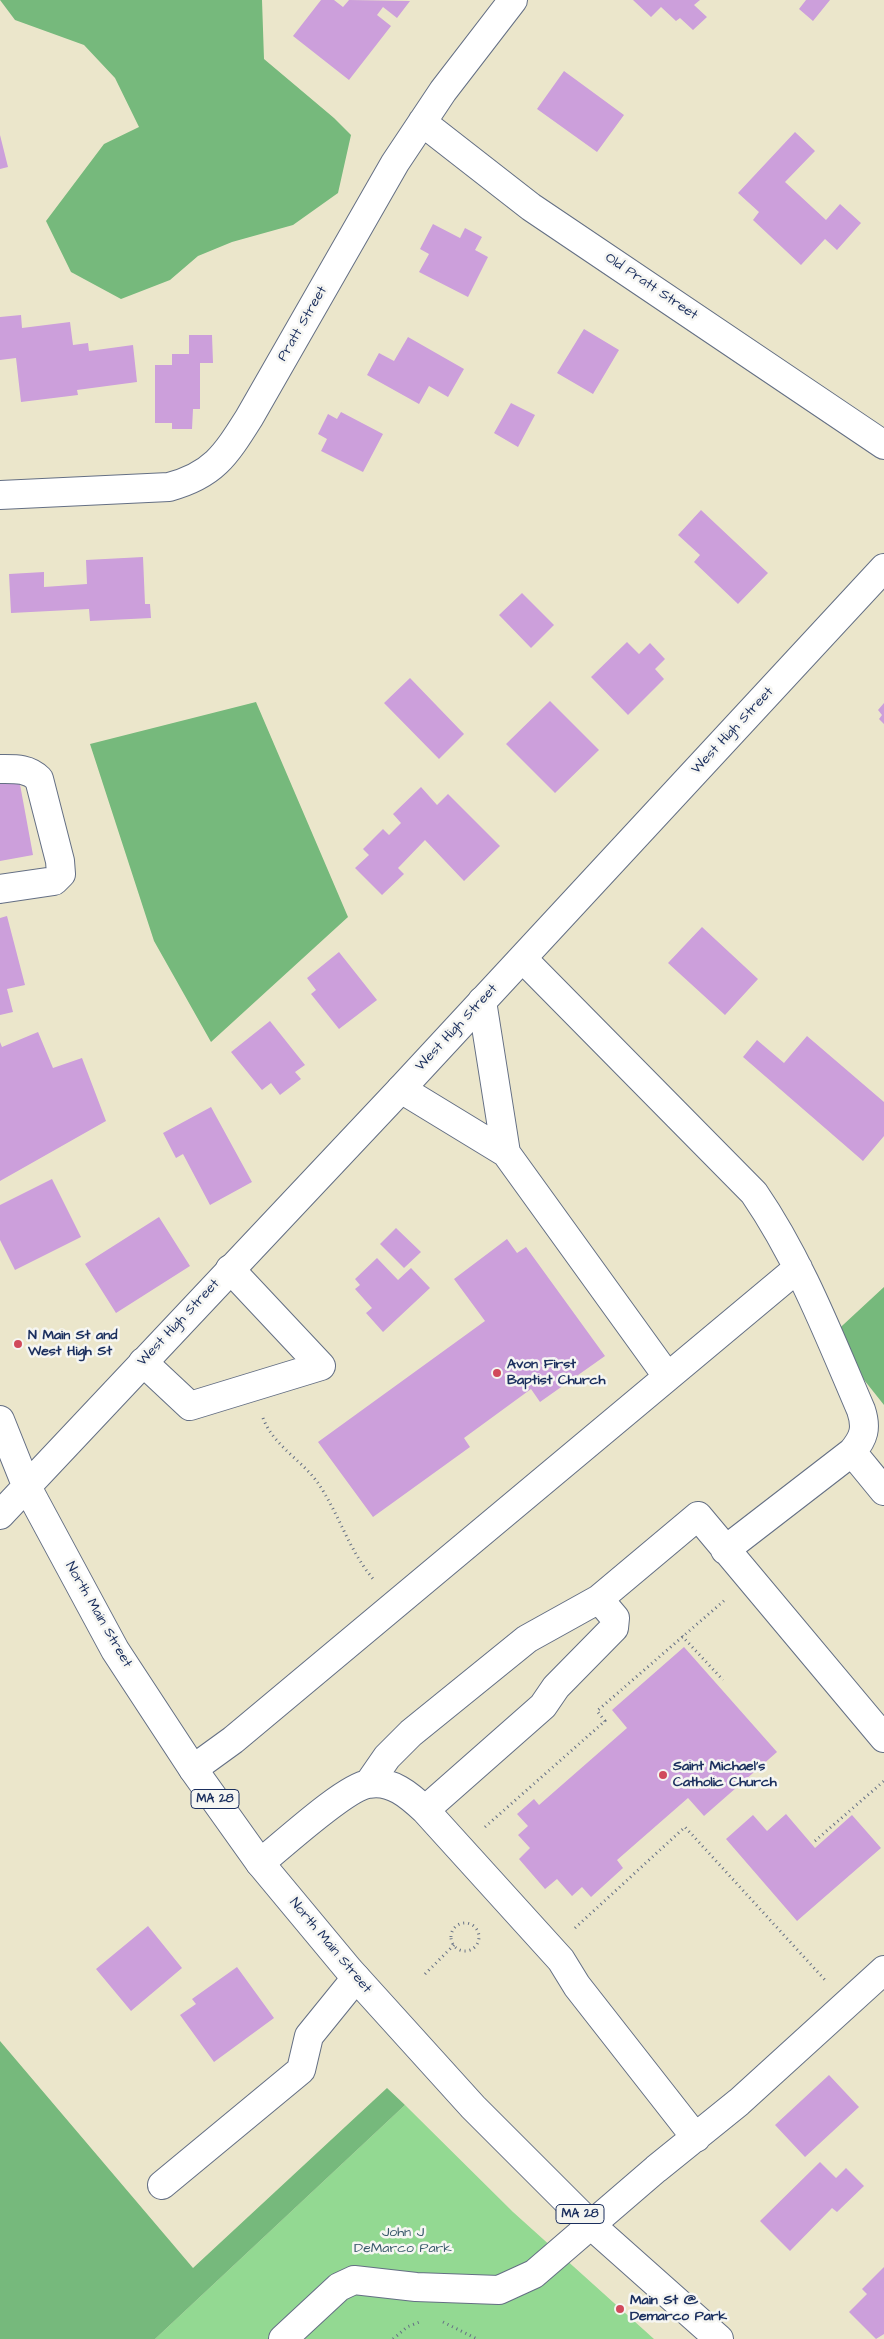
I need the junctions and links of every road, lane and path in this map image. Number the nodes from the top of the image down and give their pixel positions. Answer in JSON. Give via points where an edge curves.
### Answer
{"nodes":[{"id":1,"x":513,"y":0,"type":"edge"},
{"id":2,"x":422,"y":122,"type":"junction"},
{"id":3,"x":884,"y":445,"type":"edge"},
{"id":4,"x":0,"y":495,"type":"edge"},
{"id":5,"x":884,"y":568,"type":"edge"},
{"id":6,"x":0,"y":769,"type":"edge"},
{"id":7,"x":0,"y":889,"type":"edge"},
{"id":8,"x":523,"y":958,"type":"junction"},
{"id":9,"x":482,"y":1001,"type":"junction"},
{"id":10,"x":401,"y":1089,"type":"junction"},
{"id":11,"x":506,"y":1154,"type":"junction"},
{"id":12,"x":798,"y":1268,"type":"junction"},
{"id":13,"x":230,"y":1270,"type":"junction"},
{"id":14,"x":142,"y":1362,"type":"junction"},
{"id":15,"x":667,"y":1376,"type":"junction"},
{"id":16,"x":0,"y":1420,"type":"edge"},
{"id":17,"x":263,"y":1420,"type":"dead end"},
{"id":18,"x":852,"y":1452,"type":"junction"},
{"id":19,"x":26,"y":1485,"type":"junction"},
{"id":20,"x":884,"y":1491,"type":"edge"},
{"id":21,"x":0,"y":1515,"type":"edge"},
{"id":22,"x":725,"y":1550,"type":"junction"},
{"id":23,"x":364,"y":1568,"type":"dead end"},
{"id":24,"x":599,"y":1599,"type":"junction"},
{"id":25,"x":713,"y":1609,"type":"dead end"},
{"id":26,"x":682,"y":1636,"type":"junction"},
{"id":27,"x":723,"y":1680,"type":"dead end"},
{"id":28,"x":884,"y":1738,"type":"edge"},
{"id":29,"x":193,"y":1768,"type":"junction"},
{"id":30,"x":884,"y":1782,"type":"edge"},
{"id":31,"x":369,"y":1784,"type":"junction"},
{"id":32,"x":426,"y":1810,"type":"junction"},
{"id":33,"x":482,"y":1831,"type":"dead end"},
{"id":34,"x":815,"y":1841,"type":"dead end"},
{"id":35,"x":260,"y":1863,"type":"junction"},
{"id":36,"x":570,"y":1932,"type":"dead end"},
{"id":37,"x":454,"y":1945,"type":"junction"},
{"id":38,"x":884,"y":1970,"type":"edge"},
{"id":39,"x":425,"y":1974,"type":"dead end"},
{"id":40,"x":356,"y":1978,"type":"junction"},
{"id":41,"x":847,"y":2004,"type":"junction"},
{"id":42,"x":696,"y":2138,"type":"junction"},
{"id":43,"x":162,"y":2185,"type":"dead end"},
{"id":44,"x":592,"y":2226,"type":"junction"},
{"id":45,"x":429,"y":2322,"type":"dead end"},
{"id":46,"x":437,"y":2322,"type":"dead end"},
{"id":47,"x":283,"y":2339,"type":"edge"},
{"id":48,"x":393,"y":2339,"type":"edge"},
{"id":49,"x":477,"y":2339,"type":"edge"},
{"id":50,"x":719,"y":2339,"type":"edge"}],
"edges":[{"from":1,"to":2,"type":"main road","name":"Pratt Street","via":[[464,61]]},
{"from":2,"to":3,"type":"main road","name":"Old Pratt Street","via":[[531,207]]},
{"from":2,"to":4,"type":"main road","name":"Pratt Street","via":[[395,163],[249,418],[211,469],[191,481],[169,487]]},
{"from":5,"to":8,"type":"main road","name":"West High Street"},
{"from":6,"to":7,"type":"main road","via":[[22,769],[39,779],[61,874],[54,880]]},
{"from":8,"to":9,"type":"main road","name":"West High Street"},
{"from":8,"to":12,"type":"main road","via":[[754,1193],[778,1227]]},
{"from":9,"to":10,"type":"main road","name":"West High Street"},
{"from":9,"to":11,"type":"main road"},
{"from":10,"to":11,"type":"main road"},
{"from":10,"to":13,"type":"main road","name":"West High Street"},
{"from":11,"to":15,"type":"main road"},
{"from":12,"to":15,"type":"main road"},
{"from":12,"to":18,"type":"main road","via":[[865,1421],[865,1432]]},
{"from":13,"to":14,"type":"main road","name":"West High Street"},
{"from":13,"to":14,"type":"main road","via":[[321,1366],[190,1406]]},
{"from":14,"to":19,"type":"main road","name":"West High Street"},
{"from":15,"to":29,"type":"main road","via":[[233,1740]]},
{"from":16,"to":19,"type":"main road","number":"MA 28"},
{"from":17,"to":23,"type":"path","via":[[272,1436],[319,1484]]},
{"from":18,"to":20,"type":"main road"},
{"from":18,"to":22,"type":"main road"},
{"from":19,"to":21,"type":"main road","name":"West High Street"},
{"from":19,"to":29,"type":"main road","name":"North Main Street","number":"MA 28","via":[[115,1650]]},
{"from":22,"to":24,"type":"main road","via":[[698,1516]]},
{"from":22,"to":28,"type":"main road"},
{"from":24,"to":31,"type":"main road","via":[[528,1639],[411,1733],[387,1757]]},
{"from":24,"to":32,"type":"main road","via":[[615,1618],[614,1628],[556,1687],[543,1706]]},
{"from":25,"to":26,"type":"path"},
{"from":26,"to":27,"type":"path"},
{"from":26,"to":33,"type":"path","via":[[597,1711],[605,1721]]},
{"from":29,"to":35,"type":"main road","name":"North Main Street","number":"MA 28"},
{"from":30,"to":34,"type":"path"},
{"from":31,"to":32,"type":"main road","via":[[389,1785],[408,1793]]},
{"from":31,"to":35,"type":"main road","via":[[349,1792]]},
{"from":32,"to":42,"type":"main road","via":[[561,1960]]},
{"from":35,"to":40,"type":"main road","name":"North Main Street","number":"MA 28"},
{"from":36,"to":41,"type":"path","via":[[686,1827]]},
{"from":37,"to":37,"type":"path","via":[[462,1950],[471,1950],[479,1939],[478,1930],[467,1923],[458,1925],[452,1932]]},
{"from":37,"to":39,"type":"path"},
{"from":38,"to":41,"type":"main road"},
{"from":40,"to":43,"type":"main road","via":[[309,2036],[301,2070]]},
{"from":40,"to":44,"type":"main road","name":"North Main Street","number":"MA 28","via":[[473,2107]]},
{"from":41,"to":42,"type":"main road"},
{"from":42,"to":44,"type":"main road"},
{"from":44,"to":47,"type":"main road","via":[[534,2274],[499,2290],[416,2288],[354,2280],[339,2287]]},
{"from":44,"to":50,"type":"main road","name":"North Main Street","number":"MA 28"},
{"from":45,"to":48,"type":"path","via":[[422,2321],[407,2327]]},
{"from":46,"to":49,"type":"path","via":[[444,2322]]}]}
